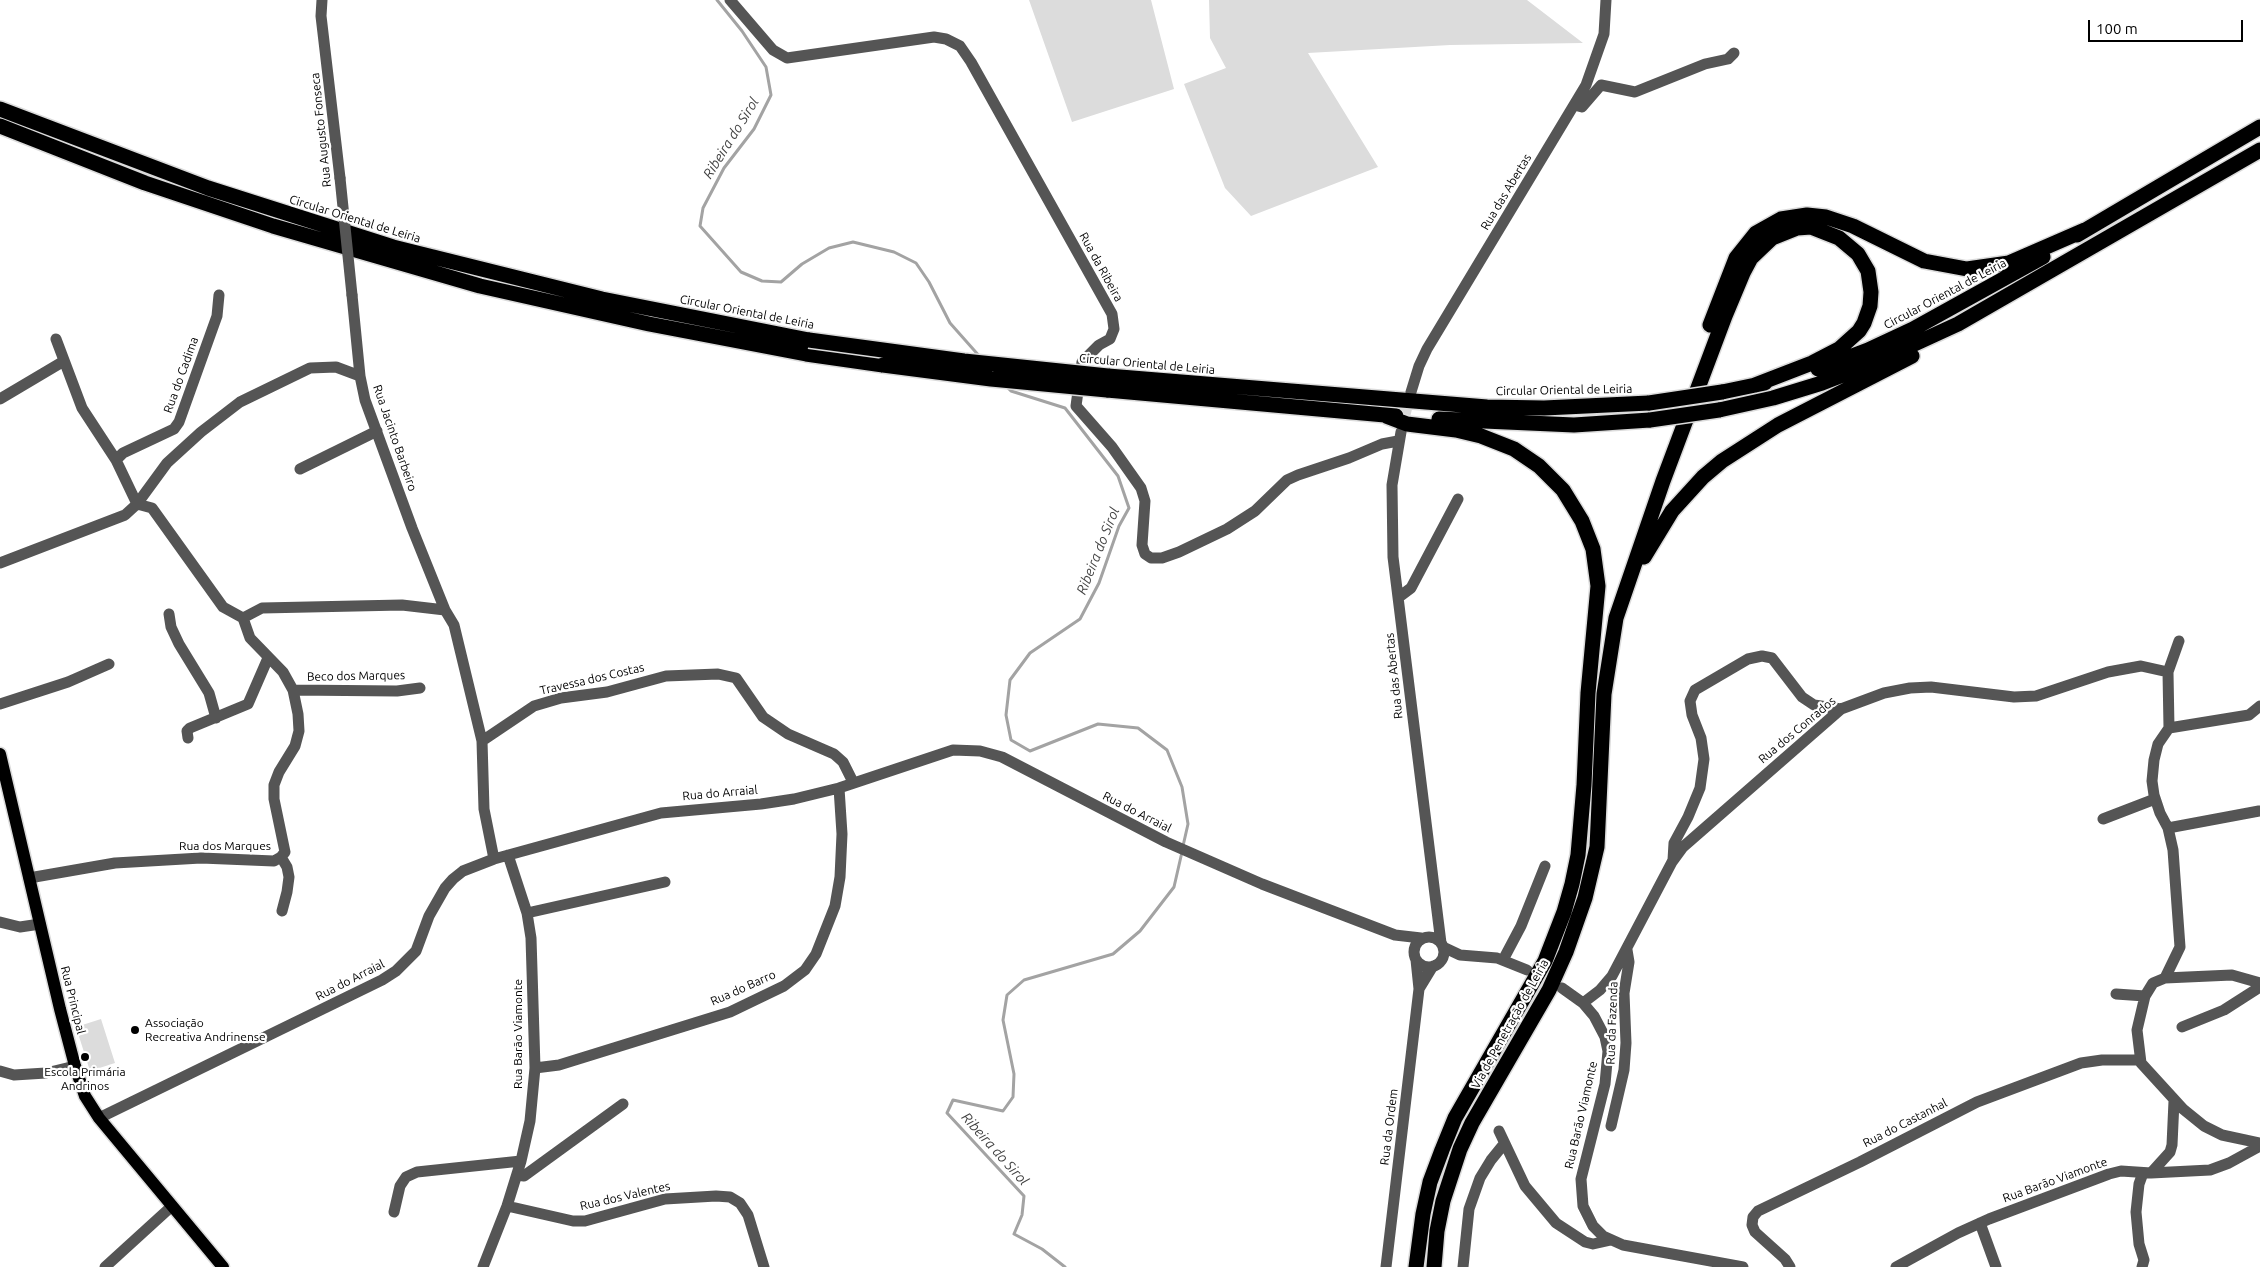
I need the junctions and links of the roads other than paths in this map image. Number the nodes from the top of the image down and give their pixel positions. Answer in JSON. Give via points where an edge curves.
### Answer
{"nodes":[{"id":1,"x":322,"y":0,"type":"edge"},
{"id":2,"x":730,"y":0,"type":"edge"},
{"id":3,"x":1606,"y":0,"type":"edge"},
{"id":4,"x":1734,"y":53,"type":"dead end"},
{"id":5,"x":1574,"y":105,"type":"junction"},
{"id":6,"x":0,"y":109,"type":"edge"},
{"id":7,"x":0,"y":126,"type":"edge"},
{"id":8,"x":2260,"y":127,"type":"edge"},
{"id":9,"x":2260,"y":150,"type":"edge"},
{"id":10,"x":2085,"y":230,"type":"junction"},
{"id":11,"x":220,"y":295,"type":"dead end"},
{"id":12,"x":1958,"y":324,"type":"junction"},
{"id":13,"x":56,"y":339,"type":"dead end"},
{"id":14,"x":807,"y":347,"type":"junction"},
{"id":15,"x":64,"y":361,"type":"junction"},
{"id":16,"x":360,"y":376,"type":"junction"},
{"id":17,"x":1107,"y":383,"type":"junction"},
{"id":18,"x":1755,"y":385,"type":"junction"},
{"id":19,"x":1411,"y":392,"type":"tunnel mouth"},
{"id":20,"x":0,"y":399,"type":"edge"},
{"id":21,"x":1386,"y":416,"type":"junction"},
{"id":22,"x":377,"y":431,"type":"junction"},
{"id":23,"x":1400,"y":437,"type":"joint"},
{"id":24,"x":116,"y":460,"type":"junction"},
{"id":25,"x":300,"y":469,"type":"dead end"},
{"id":26,"x":1458,"y":499,"type":"dead end"},
{"id":27,"x":137,"y":504,"type":"junction"},
{"id":28,"x":0,"y":563,"type":"edge"},
{"id":29,"x":1399,"y":597,"type":"junction"},
{"id":30,"x":445,"y":610,"type":"junction"},
{"id":31,"x":169,"y":614,"type":"dead end"},
{"id":32,"x":242,"y":618,"type":"junction"},
{"id":33,"x":2179,"y":640,"type":"dead end"},
{"id":34,"x":1612,"y":642,"type":"junction"},
{"id":35,"x":268,"y":658,"type":"junction"},
{"id":36,"x":109,"y":664,"type":"dead end"},
{"id":37,"x":2168,"y":672,"type":"junction"},
{"id":38,"x":420,"y":688,"type":"dead end"},
{"id":39,"x":293,"y":690,"type":"junction"},
{"id":40,"x":1588,"y":693,"type":"junction"},
{"id":41,"x":0,"y":704,"type":"edge"},
{"id":42,"x":2260,"y":706,"type":"edge"},
{"id":43,"x":1841,"y":709,"type":"junction"},
{"id":44,"x":216,"y":718,"type":"junction"},
{"id":45,"x":2169,"y":728,"type":"junction"},
{"id":46,"x":188,"y":738,"type":"dead end"},
{"id":47,"x":482,"y":741,"type":"junction"},
{"id":48,"x":0,"y":754,"type":"edge"},
{"id":49,"x":853,"y":782,"type":"junction"},
{"id":50,"x":838,"y":788,"type":"junction"},
{"id":51,"x":2155,"y":799,"type":"junction"},
{"id":52,"x":2259,"y":811,"type":"dead end"},
{"id":53,"x":2103,"y":819,"type":"dead end"},
{"id":54,"x":2168,"y":828,"type":"junction"},
{"id":55,"x":508,"y":856,"type":"junction"},
{"id":56,"x":281,"y":858,"type":"junction"},
{"id":57,"x":494,"y":859,"type":"junction"},
{"id":58,"x":1672,"y":862,"type":"junction"},
{"id":59,"x":1545,"y":866,"type":"dead end"},
{"id":60,"x":29,"y":878,"type":"junction"},
{"id":61,"x":666,"y":882,"type":"dead end"},
{"id":62,"x":282,"y":911,"type":"dead end"},
{"id":63,"x":526,"y":912,"type":"junction"},
{"id":64,"x":1438,"y":917,"type":"junction"},
{"id":65,"x":0,"y":922,"type":"edge"},
{"id":66,"x":40,"y":924,"type":"junction"},
{"id":67,"x":1395,"y":935,"type":"junction"},
{"id":68,"x":1425,"y":937,"type":"junction"},
{"id":69,"x":1442,"y":945,"type":"junction"},
{"id":70,"x":1627,"y":950,"type":"junction"},
{"id":71,"x":1460,"y":954,"type":"junction"},
{"id":72,"x":1415,"y":958,"type":"junction"},
{"id":73,"x":1503,"y":960,"type":"junction"},
{"id":74,"x":1437,"y":963,"type":"junction"},
{"id":75,"x":1527,"y":970,"type":"dead end"},
{"id":76,"x":2165,"y":978,"type":"junction"},
{"id":77,"x":2260,"y":985,"type":"edge"},
{"id":78,"x":1562,"y":988,"type":"dead end"},
{"id":79,"x":1419,"y":989,"type":"junction"},
{"id":80,"x":2116,"y":994,"type":"dead end"},
{"id":81,"x":2144,"y":996,"type":"junction"},
{"id":82,"x":1583,"y":1003,"type":"junction"},
{"id":83,"x":2182,"y":1027,"type":"dead end"},
{"id":84,"x":2140,"y":1060,"type":"junction"},
{"id":85,"x":75,"y":1066,"type":"junction"},
{"id":86,"x":535,"y":1068,"type":"junction"},
{"id":87,"x":0,"y":1071,"type":"edge"},
{"id":88,"x":2174,"y":1101,"type":"junction"},
{"id":89,"x":623,"y":1104,"type":"dead end"},
{"id":90,"x":99,"y":1118,"type":"junction"},
{"id":91,"x":1611,"y":1126,"type":"dead end"},
{"id":92,"x":1499,"y":1131,"type":"dead end"},
{"id":93,"x":1504,"y":1144,"type":"junction"},
{"id":94,"x":2260,"y":1145,"type":"edge"},
{"id":95,"x":522,"y":1161,"type":"junction"},
{"id":96,"x":2147,"y":1173,"type":"junction"},
{"id":97,"x":517,"y":1176,"type":"junction"},
{"id":98,"x":172,"y":1206,"type":"junction"},
{"id":99,"x":507,"y":1206,"type":"junction"},
{"id":100,"x":394,"y":1212,"type":"dead end"},
{"id":101,"x":1980,"y":1223,"type":"junction"},
{"id":102,"x":1611,"y":1240,"type":"junction"},
{"id":103,"x":2145,"y":1265,"type":"edge"},
{"id":104,"x":105,"y":1267,"type":"edge"},
{"id":105,"x":223,"y":1267,"type":"edge"},
{"id":106,"x":483,"y":1267,"type":"edge"},
{"id":107,"x":764,"y":1267,"type":"edge"},
{"id":108,"x":1386,"y":1267,"type":"edge"},
{"id":109,"x":1416,"y":1267,"type":"edge"},
{"id":110,"x":1434,"y":1267,"type":"edge"},
{"id":111,"x":1463,"y":1267,"type":"edge"},
{"id":112,"x":1743,"y":1267,"type":"edge"},
{"id":113,"x":1790,"y":1267,"type":"edge"},
{"id":114,"x":1896,"y":1267,"type":"edge"},
{"id":115,"x":1996,"y":1267,"type":"edge"}],
"edges":[{"from":1,"to":16,"type":"street","name":"Rua Augusto Fonseca","bridge":true},
{"from":2,"to":23,"type":"street","name":"Rua da Ribeira","via":[[772,50],[787,58],[934,37],[960,46],[1112,314],[1114,329],[1110,339],[1082,362],[1076,406],[1097,428],[1141,488],[1145,501],[1142,545],[1145,554],[1151,558],[1179,552],[1227,530],[1255,511],[1287,480]]},
{"from":3,"to":5,"type":"street","name":"Rua das Abertas","via":[[1606,24],[1600,52]]},
{"from":4,"to":5,"type":"street","via":[[1728,59],[1705,64],[1635,92],[1600,85],[1582,107]]},
{"from":5,"to":19,"type":"street","name":"Rua das Abertas","via":[[1427,349]]},
{"from":6,"to":14,"type":"highway","name":"Circular Oriental de Leiria","via":[[208,188],[393,247]]},
{"from":7,"to":14,"type":"highway","name":"Circular Oriental de Leiria","via":[[154,186],[372,256],[530,298],[649,324]]},
{"from":8,"to":10,"type":"highway","name":"Circular Oriental de Leiria"},
{"from":9,"to":12,"type":"highway","name":"Circular Oriental de Leiria"},
{"from":10,"to":18,"type":"highway","name":"Circular Oriental de Leiria","via":[[2021,271],[1895,338],[1810,372]]},
{"from":10,"to":40,"type":"highway","via":[[2009,263],[1968,269],[1924,261],[1853,226],[1826,217],[1789,217],[1756,233],[1732,265],[1619,579]]},
{"from":11,"to":24,"type":"street","name":"Rua do Cadima","via":[[218,316],[179,422],[174,429],[122,453]]},
{"from":12,"to":21,"type":"highway","name":"Circular Oriental de Leiria","bridge":true,"via":[[1822,383],[1719,410],[1610,424],[1537,424]]},
{"from":12,"to":34,"type":"highway","via":[[1949,337],[1778,425],[1741,447],[1703,477],[1672,511],[1644,557]]},
{"from":13,"to":15,"type":"street"},
{"from":14,"to":17,"type":"highway","name":"Circular Oriental de Leiria","bridge":true,"via":[[964,361]]},
{"from":15,"to":20,"type":"street"},
{"from":15,"to":24,"type":"street","via":[[82,408]]},
{"from":16,"to":22,"type":"street","name":"Rua Jacinto Barbeiro"},
{"from":16,"to":27,"type":"street","name":"Rua Jacinto Barbeiro","via":[[336,367],[310,368],[240,402],[167,463]]},
{"from":17,"to":18,"type":"highway","name":"Circular Oriental de Leiria","bridge":true,"via":[[1544,408],[1649,403]]},
{"from":17,"to":21,"type":"highway","name":"Circular Oriental de Leiria"},
{"from":18,"to":34,"type":"highway","via":[[1839,349],[1864,323],[1872,292],[1868,271],[1858,254],[1839,238],[1811,227],[1783,232],[1751,258],[1660,490],[1616,618]]},
{"from":21,"to":40,"type":"highway","via":[[1407,424],[1456,430],[1501,443],[1539,466],[1563,490],[1582,521],[1597,567],[1598,595]]},
{"from":22,"to":25,"type":"street"},
{"from":22,"to":30,"type":"street","name":"Rua Jacinto Barbeiro"},
{"from":23,"to":29,"type":"street","name":"Rua das Abertas","via":[[1393,471],[1391,520]]},
{"from":24,"to":27,"type":"street"},
{"from":26,"to":29,"type":"street","via":[[1411,588]]},
{"from":27,"to":28,"type":"street","name":"Rua Jacinto Barbeiro","via":[[125,515]]},
{"from":27,"to":32,"type":"street","via":[[152,508],[223,607]]},
{"from":29,"to":64,"type":"street","name":"Rua das Abertas"},
{"from":30,"to":32,"type":"street","via":[[402,605],[262,608]]},
{"from":30,"to":47,"type":"street","name":"Rua Jacinto Barbeiro","via":[[454,626]]},
{"from":31,"to":44,"type":"street","via":[[171,627],[209,694]]},
{"from":32,"to":35,"type":"street","name":"Rua dos Marques","via":[[250,638]]},
{"from":33,"to":37,"type":"street"},
{"from":34,"to":110,"type":"highway","name":"Via de Penetração de Leiria","via":[[1604,694],[1597,847],[1585,898],[1549,990],[1460,1149],[1443,1201]]},
{"from":35,"to":39,"type":"street","name":"Rua dos Marques","via":[[283,672]]},
{"from":35,"to":44,"type":"street","via":[[248,704]]},
{"from":36,"to":41,"type":"street","via":[[68,682]]},
{"from":37,"to":43,"type":"street","name":"Rua dos Conrados","via":[[2141,666],[2108,672],[2036,696],[1910,688],[1884,692]]},
{"from":37,"to":45,"type":"street"},
{"from":38,"to":39,"type":"street","name":"Beco dos Marques","via":[[397,691]]},
{"from":39,"to":56,"type":"street","name":"Rua dos Marques","via":[[299,731],[295,746],[274,785],[285,852]]},
{"from":40,"to":109,"type":"highway","name":"Via de Penetração de Leiria","via":[[1578,855],[1564,912],[1533,984],[1455,1118],[1430,1182],[1419,1230]]},
{"from":42,"to":45,"type":"street","via":[[2249,715]]},
{"from":43,"to":58,"type":"street","name":"Rua dos Conrados","via":[[1683,847]]},
{"from":43,"to":58,"type":"street","via":[[1814,705],[1802,697],[1772,658],[1762,656],[1748,659],[1695,690],[1690,701],[1704,759],[1700,788],[1674,843]]},
{"from":44,"to":46,"type":"street","via":[[190,728]]},
{"from":45,"to":51,"type":"street","via":[[2158,744],[2154,760],[2152,781]]},
{"from":47,"to":49,"type":"street","name":"Travessa dos Costas","via":[[534,706],[561,698],[607,692],[666,676],[718,674],[736,678],[763,717],[788,734],[834,754],[843,762]]},
{"from":47,"to":57,"type":"street","name":"Rua Jacinto Barbeiro","via":[[484,809]]},
{"from":48,"to":60,"type":"main road","name":"Rua Principal"},
{"from":49,"to":50,"type":"street","name":"Rua do Arraial"},
{"from":49,"to":67,"type":"street","name":"Rua do Arraial","via":[[946,752],[986,752],[1006,759],[1166,842],[1291,896]]},
{"from":50,"to":55,"type":"street","name":"Rua do Arraial","via":[[774,802],[661,813]]},
{"from":50,"to":86,"type":"street","name":"Rua do Barro","via":[[842,834],[835,906],[816,954],[804,970],[784,986],[730,1012],[559,1065]]},
{"from":51,"to":53,"type":"street"},
{"from":51,"to":54,"type":"street"},
{"from":52,"to":54,"type":"street"},
{"from":54,"to":76,"type":"street","via":[[2173,850],[2180,947]]},
{"from":55,"to":57,"type":"street","name":"Rua do Arraial"},
{"from":55,"to":63,"type":"street","name":"Rua Barão Viamonte"},
{"from":56,"to":60,"type":"street","name":"Rua dos Marques","via":[[274,861],[201,858],[115,863]]},
{"from":56,"to":62,"type":"street","via":[[289,877]]},
{"from":57,"to":90,"type":"street","name":"Rua do Arraial","via":[[452,878],[429,916],[416,951],[396,971]]},
{"from":58,"to":70,"type":"street","name":"Rua dos Conrados"},
{"from":59,"to":73,"type":"street","via":[[1521,926]]},
{"from":60,"to":66,"type":"main road","name":"Rua Principal"},
{"from":61,"to":63,"type":"street"},
{"from":63,"to":86,"type":"street","name":"Rua Barão Viamonte","via":[[531,938]]},
{"from":64,"to":68,"type":"street"},
{"from":64,"to":69,"type":"street","name":"Rua das Abertas"},
{"from":65,"to":66,"type":"street","via":[[20,927]]},
{"from":66,"to":85,"type":"main road","name":"Rua Principal"},
{"from":67,"to":68,"type":"street","name":"Rua do Arraial"},
{"from":67,"to":72,"type":"street","name":"Rua do Arraial"},
{"from":68,"to":69,"type":"street","via":[[1436,938]]},
{"from":68,"to":72,"type":"street","via":[[1414,947]]},
{"from":69,"to":71,"type":"street"},
{"from":69,"to":74,"type":"street"},
{"from":70,"to":82,"type":"street","name":"Rua dos Conrados","via":[[1612,976]]},
{"from":70,"to":91,"type":"street","name":"Rua da Fazenda","via":[[1624,1070]]},
{"from":71,"to":73,"type":"street"},
{"from":71,"to":74,"type":"street"},
{"from":72,"to":74,"type":"street","via":[[1423,966]]},
{"from":72,"to":79,"type":"street","name":"Rua da Ordem"},
{"from":73,"to":75,"type":"street"},
{"from":74,"to":79,"type":"street","name":"Rua da Ordem"},
{"from":76,"to":77,"type":"street","via":[[2232,975]]},
{"from":76,"to":81,"type":"street","via":[[2153,983]]},
{"from":77,"to":83,"type":"street","via":[[2224,1010]]},
{"from":78,"to":82,"type":"street","name":"Rua Barão Viamonte"},
{"from":79,"to":108,"type":"street","name":"Rua da Ordem"},
{"from":80,"to":81,"type":"street"},
{"from":81,"to":84,"type":"street","via":[[2137,1030]]},
{"from":82,"to":102,"type":"street","name":"Rua Barão Viamonte","via":[[1602,1031],[1608,1058],[1605,1084],[1582,1172],[1581,1196],[1593,1226]]},
{"from":84,"to":88,"type":"street"},
{"from":84,"to":113,"type":"street","name":"Rua do Castanhal","via":[[2081,1063],[1977,1102],[1758,1211],[1753,1217],[1755,1232]]},
{"from":85,"to":87,"type":"street","via":[[46,1073],[14,1075]]},
{"from":85,"to":90,"type":"main road","name":"Rua Principal","via":[[85,1096]]},
{"from":86,"to":95,"type":"street","name":"Rua Barão Viamonte"},
{"from":88,"to":94,"type":"street","via":[[2204,1126],[2222,1135]]},
{"from":88,"to":96,"type":"street","via":[[2170,1152]]},
{"from":89,"to":97,"type":"street","via":[[524,1176]]},
{"from":90,"to":98,"type":"main road","name":"Rua Principal"},
{"from":92,"to":93,"type":"street"},
{"from":93,"to":102,"type":"street","via":[[1525,1186],[1556,1223],[1585,1242],[1593,1244]]},
{"from":93,"to":111,"type":"street","via":[[1480,1178],[1469,1208]]},
{"from":94,"to":96,"type":"street","name":"Rua Barão Viamonte","via":[[2217,1168]]},
{"from":95,"to":97,"type":"street","name":"Rua Barão Viamonte"},
{"from":95,"to":100,"type":"street","via":[[417,1172],[406,1177],[400,1186]]},
{"from":96,"to":101,"type":"street","name":"Rua Barão Viamonte","via":[[2109,1174]]},
{"from":96,"to":103,"type":"street","via":[[2139,1184],[2136,1212]]},
{"from":97,"to":99,"type":"street","name":"Rua Barão Viamonte"},
{"from":98,"to":104,"type":"street"},
{"from":98,"to":105,"type":"main road","name":"Rua Principal"},
{"from":99,"to":106,"type":"street","name":"Rua Barão Viamonte"},
{"from":99,"to":107,"type":"street","name":"Rua dos Valentes","via":[[585,1221],[665,1199],[730,1197],[740,1202],[748,1215]]},
{"from":101,"to":114,"type":"street","name":"Rua Barão Viamonte"},
{"from":101,"to":115,"type":"street"},
{"from":102,"to":112,"type":"street","name":"Rua Barão Viamonte","via":[[1641,1250]]}]}
